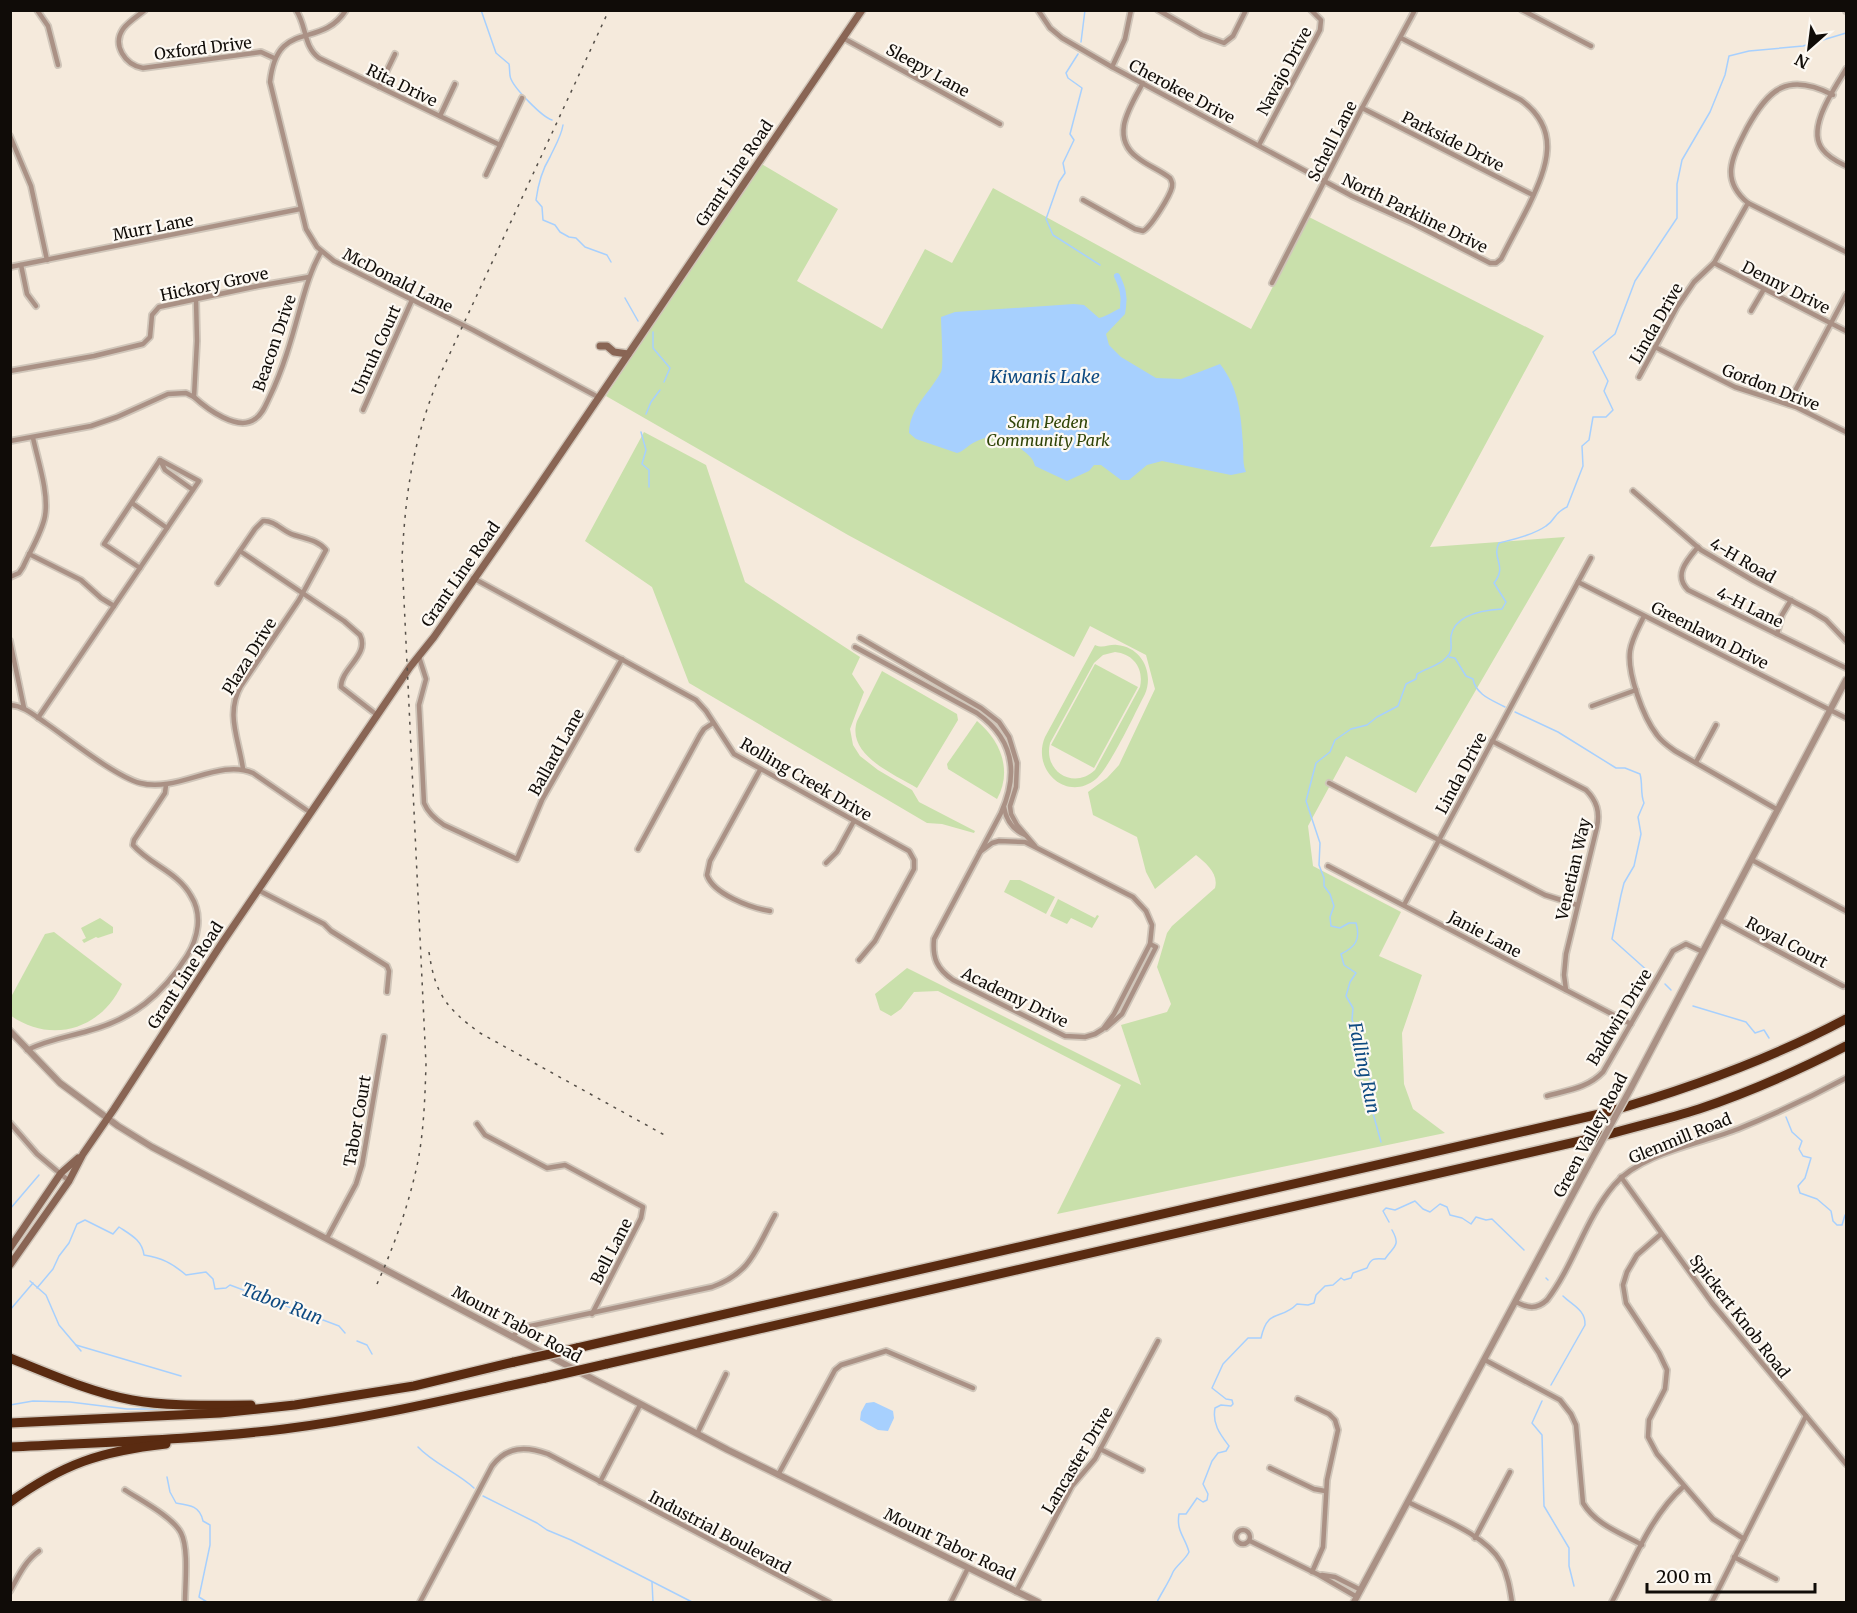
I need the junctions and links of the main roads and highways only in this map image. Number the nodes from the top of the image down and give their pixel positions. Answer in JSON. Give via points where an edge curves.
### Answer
{"nodes":[{"id":1,"x":862,"y":10,"type":"edge"},
{"id":2,"x":600,"y":346,"type":"dead end"},
{"id":3,"x":628,"y":354,"type":"junction"},
{"id":4,"x":1846,"y":1019,"type":"edge"},
{"id":5,"x":1846,"y":1046,"type":"edge"},
{"id":6,"x":82,"y":1154,"type":"junction"},
{"id":7,"x":10,"y":1248,"type":"edge"},
{"id":8,"x":10,"y":1265,"type":"edge"},
{"id":9,"x":10,"y":1358,"type":"edge"},
{"id":10,"x":295,"y":1405,"type":"junction"},
{"id":11,"x":10,"y":1423,"type":"edge"},
{"id":12,"x":241,"y":1432,"type":"junction"},
{"id":13,"x":10,"y":1447,"type":"edge"},
{"id":14,"x":10,"y":1502,"type":"edge"}],
"edges":[{"from":1,"to":3,"type":"main road","name":"Grant Line Road"},
{"from":2,"to":3,"type":"main road"},
{"from":3,"to":6,"type":"main road","name":"Grant Line Road","via":[[310,813]]},
{"from":4,"to":10,"type":"highway","bridge":true,"via":[[1730,1073],[1604,1113],[414,1386]]},
{"from":5,"to":12,"type":"highway","bridge":true,"via":[[1720,1102],[1606,1136],[411,1408],[327,1423]]},
{"from":6,"to":7,"type":"main road","name":"Grant Line Road","via":[[61,1173]]},
{"from":6,"to":8,"type":"main road","name":"Grant Line Road","via":[[69,1181]]},
{"from":9,"to":10,"type":"highway","via":[[131,1400]]},
{"from":10,"to":11,"type":"highway","via":[[220,1413]]},
{"from":12,"to":13,"type":"highway"},
{"from":12,"to":14,"type":"highway","via":[[94,1457],[45,1479]]}]}
